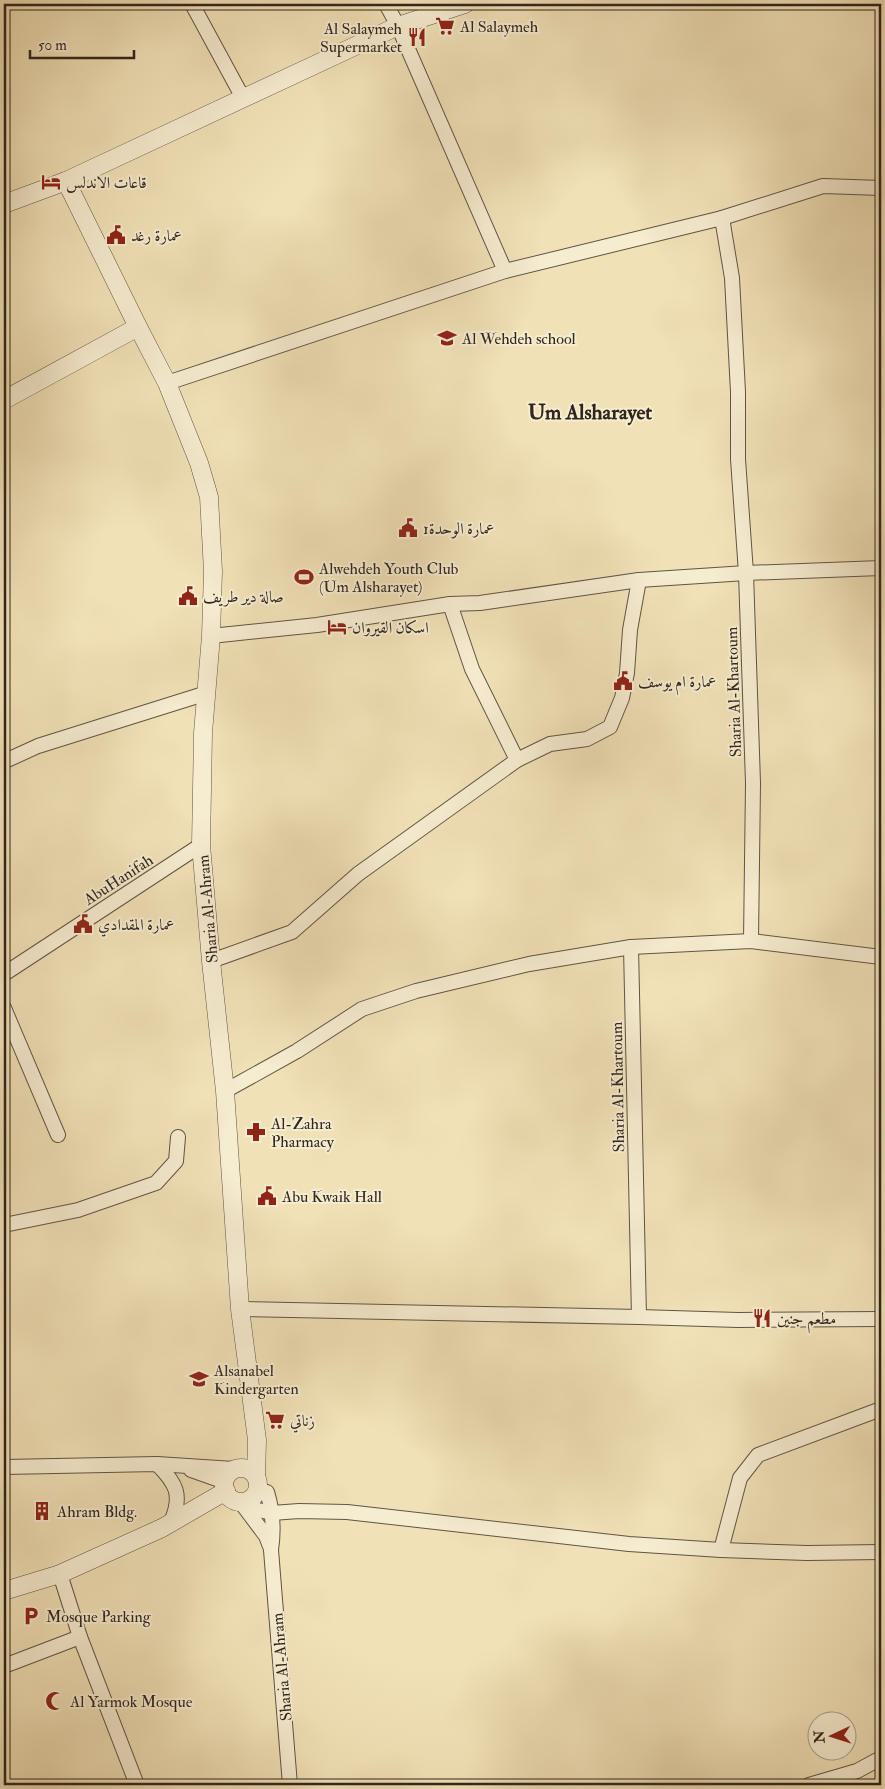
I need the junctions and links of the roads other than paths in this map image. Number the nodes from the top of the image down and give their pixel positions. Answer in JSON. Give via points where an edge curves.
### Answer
{"nodes":[{"id":1,"x":192,"y":4,"type":"edge"},
{"id":2,"x":386,"y":4,"type":"edge"},
{"id":3,"x":465,"y":4,"type":"edge"},
{"id":4,"x":398,"y":26,"type":"junction"},
{"id":5,"x":243,"y":98,"type":"junction"},
{"id":6,"x":66,"y":181,"type":"junction"},
{"id":7,"x":881,"y":188,"type":"edge"},
{"id":8,"x":4,"y":204,"type":"edge"},
{"id":9,"x":722,"y":218,"type":"junction"},
{"id":10,"x":505,"y":271,"type":"junction"},
{"id":11,"x":138,"y":327,"type":"junction"},
{"id":12,"x":167,"y":382,"type":"junction"},
{"id":13,"x":4,"y":400,"type":"edge"},
{"id":14,"x":881,"y":568,"type":"edge"},
{"id":15,"x":746,"y":573,"type":"junction"},
{"id":16,"x":639,"y":580,"type":"junction"},
{"id":17,"x":450,"y":604,"type":"junction"},
{"id":18,"x":211,"y":636,"type":"junction"},
{"id":19,"x":207,"y":693,"type":"junction"},
{"id":20,"x":4,"y":760,"type":"edge"},
{"id":21,"x":517,"y":760,"type":"junction"},
{"id":22,"x":201,"y":844,"type":"junction"},
{"id":23,"x":751,"y":941,"type":"junction"},
{"id":24,"x":631,"y":947,"type":"junction"},
{"id":25,"x":881,"y":957,"type":"edge"},
{"id":26,"x":211,"y":960,"type":"junction"},
{"id":27,"x":4,"y":974,"type":"edge"},
{"id":28,"x":4,"y":1008,"type":"edge"},
{"id":29,"x":225,"y":1091,"type":"junction"},
{"id":30,"x":58,"y":1135,"type":"dead end"},
{"id":31,"x":178,"y":1137,"type":"dead end"},
{"id":32,"x":4,"y":1225,"type":"edge"},
{"id":33,"x":240,"y":1309,"type":"junction"},
{"id":34,"x":639,"y":1317,"type":"junction"},
{"id":35,"x":881,"y":1319,"type":"edge"},
{"id":36,"x":881,"y":1409,"type":"edge"},
{"id":37,"x":257,"y":1440,"type":"junction"},
{"id":38,"x":157,"y":1464,"type":"junction"},
{"id":39,"x":4,"y":1467,"type":"edge"},
{"id":40,"x":260,"y":1484,"type":"junction"},
{"id":41,"x":233,"y":1485,"type":"junction"},
{"id":42,"x":299,"y":1511,"type":"junction"},
{"id":43,"x":272,"y":1513,"type":"junction"},
{"id":44,"x":166,"y":1525,"type":"junction"},
{"id":45,"x":271,"y":1550,"type":"junction"},
{"id":46,"x":721,"y":1550,"type":"junction"},
{"id":47,"x":881,"y":1552,"type":"edge"},
{"id":48,"x":60,"y":1574,"type":"junction"},
{"id":49,"x":4,"y":1591,"type":"edge"},
{"id":50,"x":80,"y":1637,"type":"junction"},
{"id":51,"x":4,"y":1666,"type":"edge"},
{"id":52,"x":881,"y":1758,"type":"edge"},
{"id":53,"x":137,"y":1785,"type":"edge"},
{"id":54,"x":290,"y":1785,"type":"edge"},
{"id":55,"x":808,"y":1785,"type":"edge"}],
"edges":[{"from":1,"to":5,"type":"street"},
{"from":2,"to":4,"type":"street"},
{"from":3,"to":4,"type":"street"},
{"from":4,"to":5,"type":"street"},
{"from":4,"to":10,"type":"street"},
{"from":5,"to":6,"type":"street"},
{"from":6,"to":8,"type":"street"},
{"from":6,"to":11,"type":"street","name":"Sharia Al-Ahram"},
{"from":7,"to":9,"type":"street","via":[[823,186]]},
{"from":9,"to":10,"type":"street"},
{"from":9,"to":15,"type":"street","name":"Sharia Al-Khartoum","via":[[732,278],[738,459]]},
{"from":10,"to":12,"type":"street"},
{"from":11,"to":12,"type":"street","name":"Sharia Al-Ahram"},
{"from":11,"to":13,"type":"street"},
{"from":12,"to":18,"type":"street","name":"Sharia Al-Ahram","via":[[209,497],[213,571]]},
{"from":14,"to":15,"type":"street"},
{"from":15,"to":16,"type":"street"},
{"from":15,"to":23,"type":"street","name":"Sharia Al-Khartoum","via":[[753,783]]},
{"from":16,"to":17,"type":"street","via":[[480,603]]},
{"from":16,"to":21,"type":"street","via":[[630,630],[627,673],[622,698],[610,727],[587,739],[550,744]]},
{"from":17,"to":18,"type":"street","via":[[317,626]]},
{"from":17,"to":21,"type":"street","via":[[472,669]]},
{"from":18,"to":19,"type":"street","name":"Sharia Al-Ahram"},
{"from":19,"to":20,"type":"street","via":[[38,746]]},
{"from":19,"to":22,"type":"street","name":"Sharia Al-Ahram","via":[[202,733]]},
{"from":21,"to":26,"type":"street","via":[[358,874],[292,932]]},
{"from":22,"to":26,"type":"street","name":"Sharia Al-Ahram"},
{"from":22,"to":27,"type":"street","name":"AbuHanifah"},
{"from":23,"to":24,"type":"street"},
{"from":23,"to":25,"type":"street"},
{"from":24,"to":29,"type":"street","via":[[529,964],[416,991],[362,1009],[297,1051]]},
{"from":24,"to":34,"type":"street","name":"Sharia Al-Khartoum"},
{"from":26,"to":29,"type":"street","name":"Sharia Al-Ahram"},
{"from":28,"to":30,"type":"street"},
{"from":29,"to":33,"type":"street","name":"Sharia Al-Ahram"},
{"from":31,"to":32,"type":"street","via":[[176,1160],[156,1183],[78,1210]]},
{"from":33,"to":34,"type":"street"},
{"from":33,"to":37,"type":"street","name":"Sharia Al-Ahram"},
{"from":34,"to":35,"type":"street"},
{"from":36,"to":46,"type":"street","via":[[758,1455],[740,1478]]},
{"from":37,"to":40,"type":"street","name":"Sharia Al-Ahram"},
{"from":37,"to":41,"type":"street"},
{"from":38,"to":39,"type":"street"},
{"from":38,"to":41,"type":"street","via":[[174,1464]]},
{"from":38,"to":44,"type":"street","via":[[176,1487],[177,1505]]},
{"from":40,"to":41,"type":"street","via":[[250,1470]]},
{"from":40,"to":41,"type":"street","via":[[251,1499]]},
{"from":40,"to":42,"type":"street","via":[[282,1504]]},
{"from":40,"to":43,"type":"street"},
{"from":41,"to":43,"type":"street","via":[[258,1510]]},
{"from":41,"to":44,"type":"street","via":[[189,1523]]},
{"from":41,"to":45,"type":"street","via":[[266,1536]]},
{"from":42,"to":43,"type":"street"},
{"from":42,"to":46,"type":"street","via":[[346,1512],[619,1543]]},
{"from":43,"to":45,"type":"street"},
{"from":44,"to":48,"type":"street"},
{"from":45,"to":54,"type":"street","name":"Sharia Al-Ahram"},
{"from":46,"to":47,"type":"street"},
{"from":48,"to":49,"type":"street"},
{"from":48,"to":50,"type":"street"},
{"from":50,"to":51,"type":"street"},
{"from":50,"to":53,"type":"street"},
{"from":52,"to":55,"type":"street","via":[[857,1771]]}]}
